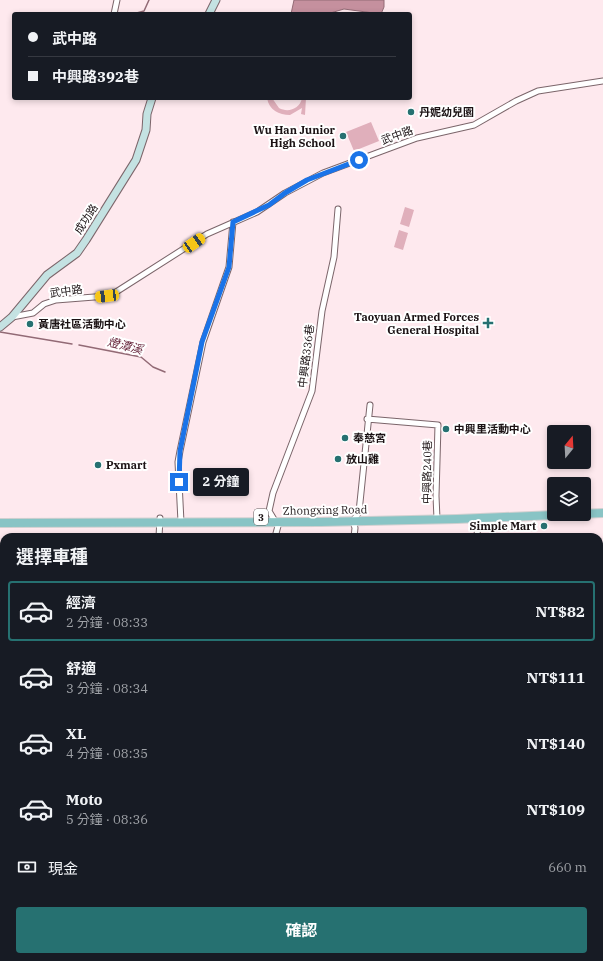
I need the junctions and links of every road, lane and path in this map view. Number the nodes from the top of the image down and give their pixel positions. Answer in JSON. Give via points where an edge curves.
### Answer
{"nodes":[{"id":1,"x":117,"y":0,"type":"edge"},
{"id":2,"x":216,"y":0,"type":"edge"},
{"id":3,"x":114,"y":12,"type":"edge"},
{"id":4,"x":210,"y":12,"type":"edge"},
{"id":5,"x":603,"y":81,"type":"edge"},
{"id":6,"x":151,"y":100,"type":"edge"},
{"id":7,"x":338,"y":209,"type":"dead end"},
{"id":8,"x":233,"y":222,"type":"junction"},
{"id":9,"x":12,"y":317,"type":"junction"},
{"id":10,"x":0,"y":327,"type":"edge"},
{"id":11,"x":370,"y":405,"type":"dead end"},
{"id":12,"x":368,"y":420,"type":"junction"},
{"id":13,"x":603,"y":508,"type":"edge"},
{"id":14,"x":591,"y":509,"type":"edge"},
{"id":15,"x":547,"y":511,"type":"edge"},
{"id":16,"x":603,"y":513,"type":"edge"},
{"id":17,"x":437,"y":517,"type":"junction"},
{"id":18,"x":0,"y":518,"type":"edge"},
{"id":19,"x":274,"y":519,"type":"junction"},
{"id":20,"x":355,"y":519,"type":"junction"},
{"id":21,"x":478,"y":519,"type":"junction"},
{"id":22,"x":160,"y":520,"type":"junction"},
{"id":23,"x":181,"y":520,"type":"junction"},
{"id":24,"x":0,"y":523,"type":"edge"},
{"id":25,"x":158,"y":533,"type":"edge"},
{"id":26,"x":276,"y":533,"type":"edge"},
{"id":27,"x":354,"y":533,"type":"edge"},
{"id":28,"x":477,"y":533,"type":"edge"}],
"edges":[{"from":1,"to":3,"type":"street"},
{"from":2,"to":4,"type":"street"},
{"from":5,"to":8,"type":"street","name":"武中路","via":[[538,91],[516,100],[474,125],[417,138],[323,173],[285,193],[269,205]]},
{"from":6,"to":9,"type":"street","name":"成功路","via":[[146,130],[128,176],[77,253],[47,275]]},
{"from":7,"to":19,"type":"street","name":"中興路336巷","via":[[334,257],[321,318],[312,391],[273,493],[269,511]]},
{"from":8,"to":9,"type":"street","name":"武中路","via":[[207,234],[107,296],[56,300],[44,304],[33,312]]},
{"from":8,"to":23,"type":"street","via":[[229,267],[202,342],[178,462]]},
{"from":9,"to":10,"type":"street","name":"成功路"},
{"from":11,"to":12,"type":"street"},
{"from":12,"to":17,"type":"street","name":"中興路240巷","via":[[438,425]]},
{"from":12,"to":20,"type":"street","via":[[359,512]]},
{"from":13,"to":14,"type":"main road"},
{"from":15,"to":17,"type":"main road","name":"Zhongxing Road","number":"3"},
{"from":16,"to":21,"type":"main road","name":"Zhongxing Road","number":"3"},
{"from":17,"to":20,"type":"main road","name":"Zhongxing Road","number":"3"},
{"from":17,"to":21,"type":"main road","name":"Zhongxing Road","number":"3"},
{"from":18,"to":22,"type":"main road","name":"Zhongxing Road","number":"3"},
{"from":19,"to":20,"type":"main road","name":"Zhongxing Road","number":"3"},
{"from":19,"to":23,"type":"main road","name":"Zhongxing Road","number":"3"},
{"from":19,"to":26,"type":"street","name":"中興路336巷","via":[[278,526]]},
{"from":20,"to":27,"type":"street"},
{"from":21,"to":28,"type":"street"},
{"from":22,"to":23,"type":"main road","name":"Zhongxing Road","number":"3"},
{"from":22,"to":24,"type":"main road","name":"Zhongxing Road","number":"3"},
{"from":22,"to":25,"type":"street"}]}
